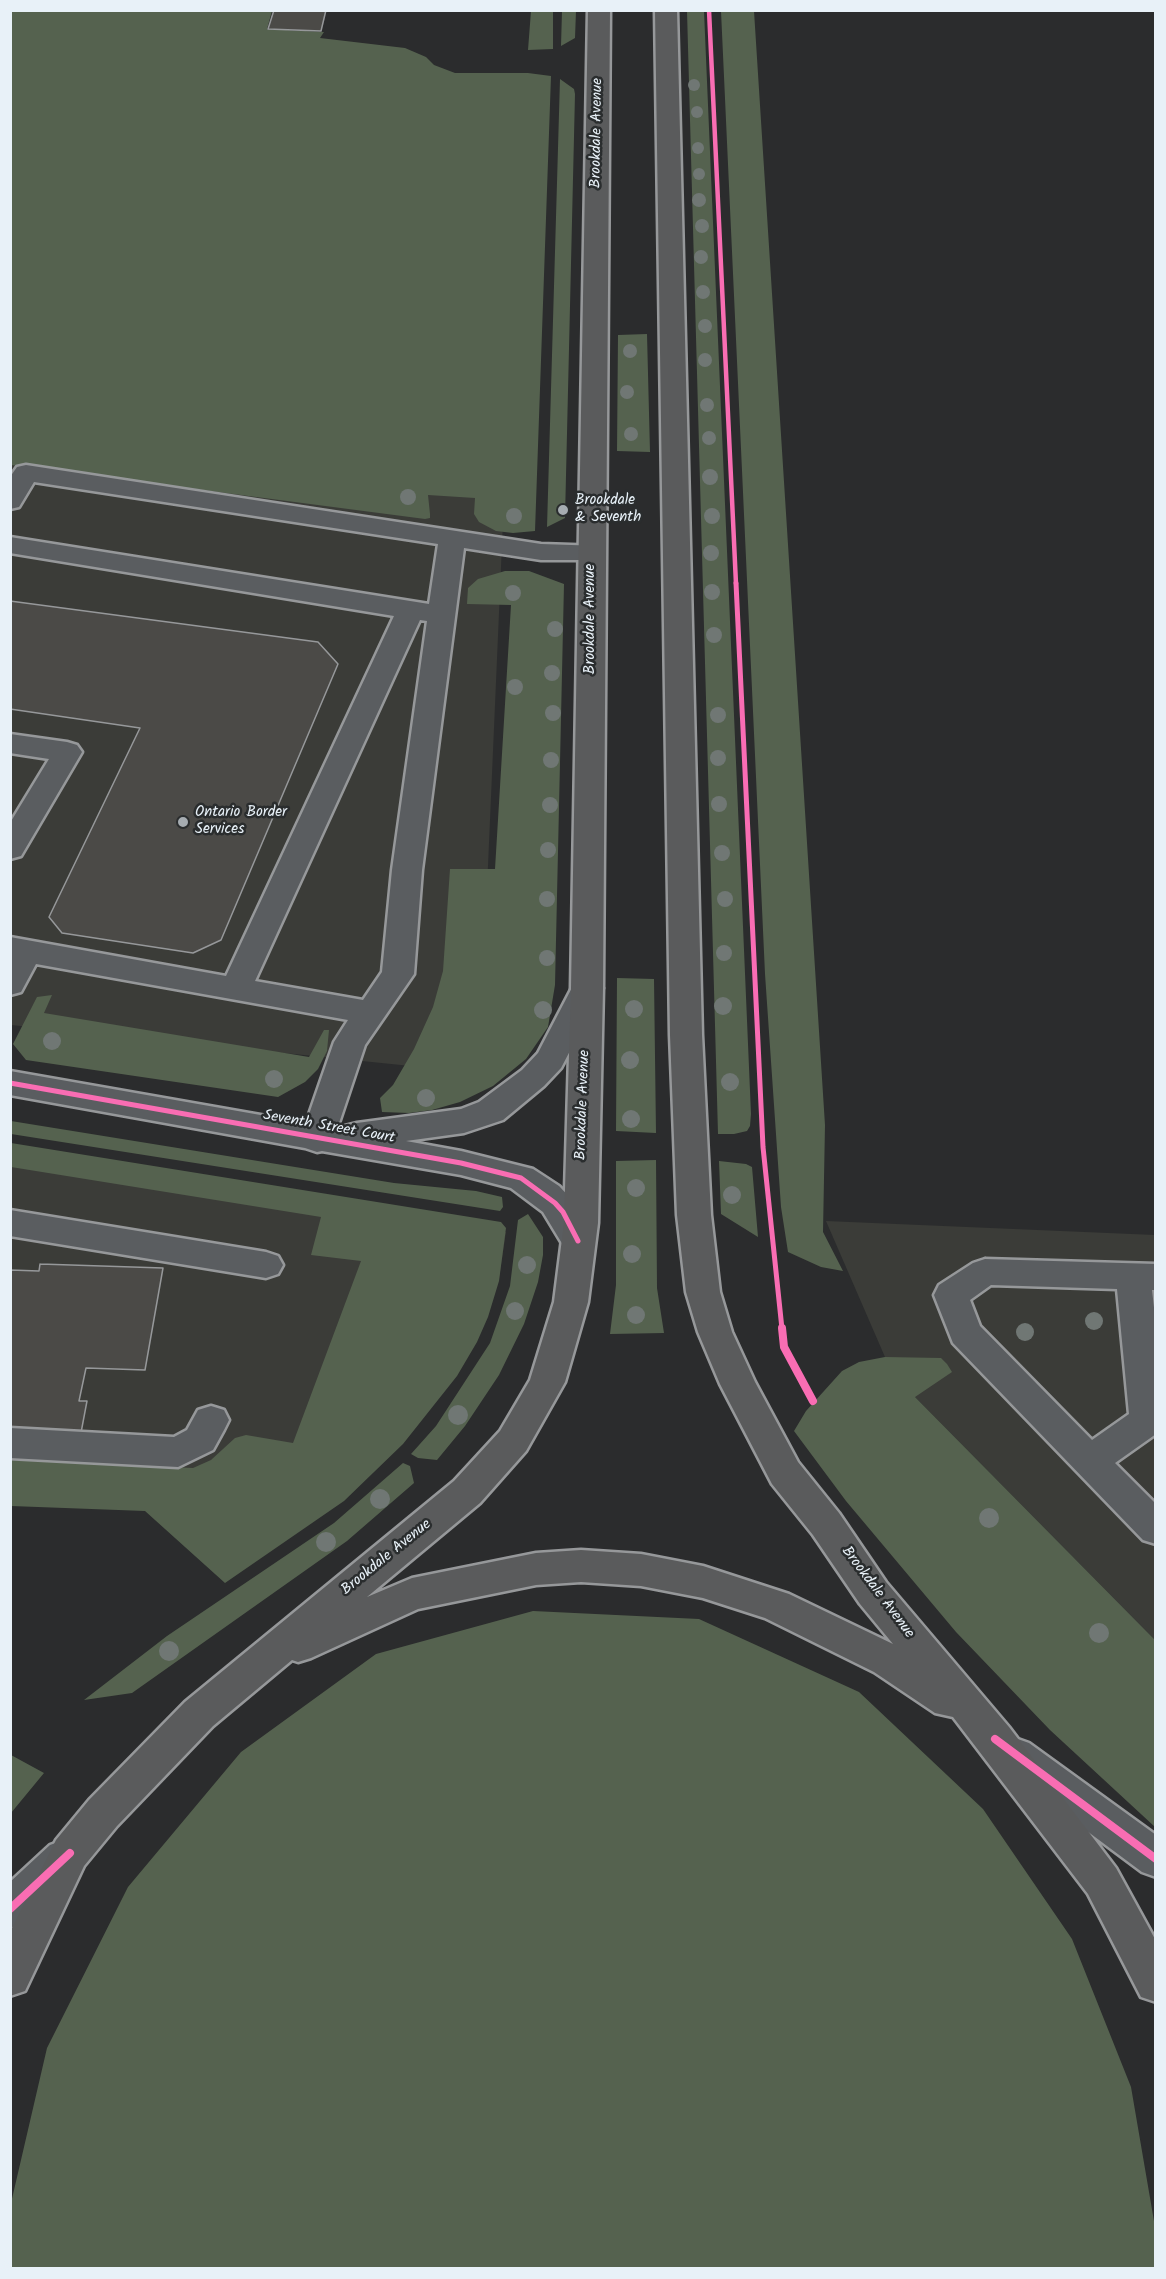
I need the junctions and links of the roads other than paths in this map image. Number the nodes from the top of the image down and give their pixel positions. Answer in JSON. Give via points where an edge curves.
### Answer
{"nodes":[{"id":1,"x":599,"y":10,"type":"edge"},
{"id":2,"x":666,"y":10,"type":"edge"},
{"id":3,"x":10,"y":501,"type":"edge"},
{"id":4,"x":452,"y":539,"type":"junction"},
{"id":5,"x":10,"y":544,"type":"edge"},
{"id":6,"x":591,"y":552,"type":"junction"},
{"id":7,"x":411,"y":610,"type":"junction"},
{"id":8,"x":441,"y":615,"type":"junction"},
{"id":9,"x":10,"y":743,"type":"edge"},
{"id":10,"x":10,"y":849,"type":"edge"},
{"id":11,"x":19,"y":950,"type":"edge"},
{"id":12,"x":10,"y":984,"type":"edge"},
{"id":13,"x":587,"y":988,"type":"junction"},
{"id":14,"x":236,"y":989,"type":"junction"},
{"id":15,"x":370,"y":1013,"type":"junction"},
{"id":16,"x":10,"y":1083,"type":"edge"},
{"id":17,"x":317,"y":1140,"type":"junction"},
{"id":18,"x":10,"y":1223,"type":"edge"},
{"id":19,"x":578,"y":1241,"type":"junction"},
{"id":20,"x":266,"y":1265,"type":"dead end"},
{"id":21,"x":1144,"y":1276,"type":"edge"},
{"id":22,"x":212,"y":1420,"type":"dead end"},
{"id":23,"x":10,"y":1443,"type":"edge"},
{"id":24,"x":1090,"y":1461,"type":"junction"},
{"id":25,"x":1155,"y":1529,"type":"edge"},
{"id":26,"x":255,"y":1665,"type":"junction"},
{"id":27,"x":995,"y":1739,"type":"junction"},
{"id":28,"x":70,"y":1853,"type":"junction"},
{"id":29,"x":1155,"y":1859,"type":"edge"},
{"id":30,"x":10,"y":1909,"type":"edge"},
{"id":31,"x":10,"y":1977,"type":"edge"},
{"id":32,"x":1155,"y":1983,"type":"edge"}],
"edges":[{"from":1,"to":6,"type":"main road","name":"Brookdale Avenue"},
{"from":2,"to":27,"type":"main road","name":"Brookdale Avenue","via":[[686,1035],[696,1243],[703,1292],[738,1384],[785,1473],[873,1593]]},
{"from":3,"to":4,"type":"street","via":[[26,473]]},
{"from":4,"to":6,"type":"street","via":[[541,552]]},
{"from":4,"to":8,"type":"street"},
{"from":5,"to":7,"type":"street"},
{"from":6,"to":13,"type":"main road","name":"Brookdale Avenue"},
{"from":7,"to":8,"type":"street"},
{"from":7,"to":14,"type":"street"},
{"from":8,"to":15,"type":"street","via":[[407,870],[398,974]]},
{"from":9,"to":10,"type":"street","via":[[67,752]]},
{"from":11,"to":12,"type":"street"},
{"from":11,"to":14,"type":"street"},
{"from":13,"to":17,"type":"street","name":"Seventh Street Court","via":[[550,1060],[491,1111],[444,1124]]},
{"from":13,"to":19,"type":"main road","name":"Brookdale Avenue"},
{"from":14,"to":15,"type":"street"},
{"from":15,"to":17,"type":"street","via":[[350,1042]]},
{"from":16,"to":17,"type":"street","name":"Seventh Street Court"},
{"from":17,"to":19,"type":"street","name":"Seventh Street Court","via":[[461,1163],[521,1178],[555,1203]]},
{"from":18,"to":20,"type":"street"},
{"from":19,"to":26,"type":"main road","name":"Brookdale Avenue","via":[[571,1302],[547,1382],[513,1441],[467,1492]]},
{"from":21,"to":24,"type":"street","via":[[1148,1420]]},
{"from":21,"to":24,"type":"street","via":[[985,1272],[951,1295],[965,1333]]},
{"from":22,"to":23,"type":"street","via":[[200,1440],[178,1452]]},
{"from":24,"to":25,"type":"street"},
{"from":26,"to":27,"type":"main road","via":[[412,1594],[536,1569],[581,1566],[641,1570],[713,1585],[776,1605],[824,1626],[936,1691]]},
{"from":26,"to":28,"type":"main road","name":"Brookdale Avenue","via":[[199,1714],[103,1813]]},
{"from":27,"to":29,"type":"street"},
{"from":27,"to":32,"type":"main road","name":"Brookdale Avenue","via":[[1102,1881]]},
{"from":28,"to":30,"type":"street"},
{"from":28,"to":31,"type":"main road","name":"Brookdale Avenue"}]}
